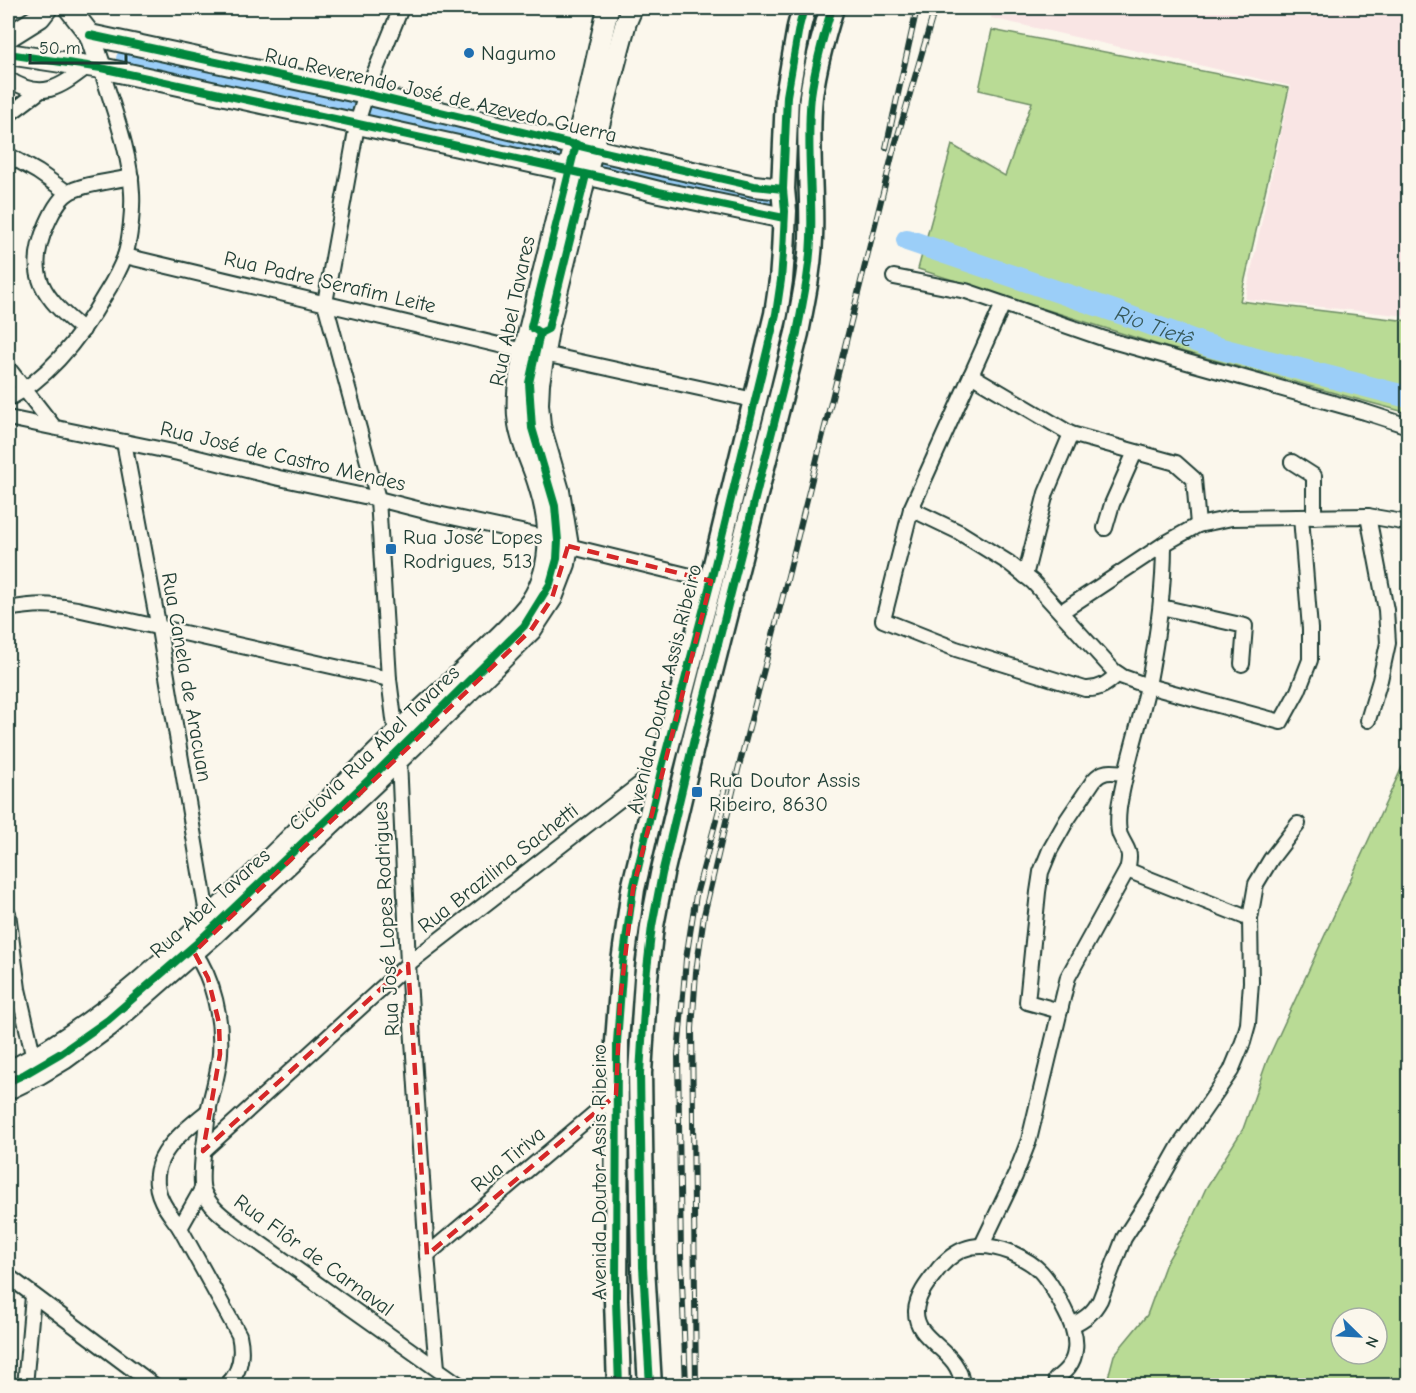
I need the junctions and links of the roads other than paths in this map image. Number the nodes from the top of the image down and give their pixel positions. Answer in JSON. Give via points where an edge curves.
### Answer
{"nodes":[{"id":1,"x":47,"y":8,"type":"edge"},
{"id":2,"x":69,"y":8,"type":"edge"},
{"id":3,"x":804,"y":8,"type":"edge"},
{"id":4,"x":832,"y":8,"type":"edge"},
{"id":5,"x":398,"y":10,"type":"edge"},
{"id":6,"x":607,"y":14,"type":"edge"},
{"id":7,"x":629,"y":15,"type":"edge"},
{"id":8,"x":90,"y":35,"type":"junction"},
{"id":9,"x":8,"y":37,"type":"edge"},
{"id":10,"x":8,"y":54,"type":"edge"},
{"id":11,"x":94,"y":67,"type":"junction"},
{"id":12,"x":8,"y":79,"type":"edge"},
{"id":13,"x":40,"y":91,"type":"junction"},
{"id":14,"x":365,"y":95,"type":"junction"},
{"id":15,"x":8,"y":115,"type":"edge"},
{"id":16,"x":358,"y":122,"type":"junction"},
{"id":17,"x":8,"y":155,"type":"edge"},
{"id":18,"x":581,"y":159,"type":"junction"},
{"id":19,"x":130,"y":177,"type":"junction"},
{"id":20,"x":783,"y":189,"type":"junction"},
{"id":21,"x":68,"y":193,"type":"junction"},
{"id":22,"x":784,"y":218,"type":"junction"},
{"id":23,"x":811,"y":218,"type":"junction"},
{"id":24,"x":125,"y":256,"type":"junction"},
{"id":25,"x":894,"y":277,"type":"dead end"},
{"id":26,"x":325,"y":303,"type":"junction"},
{"id":27,"x":1003,"y":304,"type":"junction"},
{"id":28,"x":83,"y":330,"type":"junction"},
{"id":29,"x":534,"y":352,"type":"junction"},
{"id":30,"x":8,"y":368,"type":"edge"},
{"id":31,"x":971,"y":375,"type":"junction"},
{"id":32,"x":25,"y":390,"type":"junction"},
{"id":33,"x":8,"y":399,"type":"edge"},
{"id":34,"x":754,"y":400,"type":"junction"},
{"id":35,"x":8,"y":418,"type":"edge"},
{"id":36,"x":1408,"y":426,"type":"edge"},
{"id":37,"x":54,"y":427,"type":"junction"},
{"id":38,"x":1071,"y":435,"type":"junction"},
{"id":39,"x":124,"y":442,"type":"junction"},
{"id":40,"x":1135,"y":452,"type":"junction"},
{"id":41,"x":1292,"y":462,"type":"dead end"},
{"id":42,"x":378,"y":499,"type":"junction"},
{"id":43,"x":911,"y":509,"type":"junction"},
{"id":44,"x":1368,"y":516,"type":"junction"},
{"id":45,"x":1308,"y":517,"type":"junction"},
{"id":46,"x":1408,"y":523,"type":"edge"},
{"id":47,"x":1198,"y":525,"type":"junction"},
{"id":48,"x":1105,"y":528,"type":"dead end"},
{"id":49,"x":549,"y":538,"type":"junction"},
{"id":50,"x":1164,"y":544,"type":"junction"},
{"id":51,"x":568,"y":546,"type":"junction"},
{"id":52,"x":1025,"y":576,"type":"junction"},
{"id":53,"x":711,"y":581,"type":"junction"},
{"id":54,"x":1161,"y":607,"type":"junction"},
{"id":55,"x":8,"y":609,"type":"edge"},
{"id":56,"x":1060,"y":612,"type":"junction"},
{"id":57,"x":159,"y":629,"type":"junction"},
{"id":58,"x":1242,"y":664,"type":"dead end"},
{"id":59,"x":1118,"y":674,"type":"junction"},
{"id":60,"x":388,"y":679,"type":"junction"},
{"id":61,"x":1148,"y":686,"type":"junction"},
{"id":62,"x":1368,"y":720,"type":"dead end"},
{"id":63,"x":396,"y":735,"type":"junction"},
{"id":64,"x":399,"y":759,"type":"junction"},
{"id":65,"x":662,"y":767,"type":"junction"},
{"id":66,"x":1126,"y":773,"type":"junction"},
{"id":67,"x":1298,"y":825,"type":"dead end"},
{"id":68,"x":1126,"y":870,"type":"junction"},
{"id":69,"x":8,"y":912,"type":"edge"},
{"id":70,"x":1250,"y":919,"type":"junction"},
{"id":71,"x":208,"y":920,"type":"junction"},
{"id":72,"x":194,"y":952,"type":"junction"},
{"id":73,"x":408,"y":964,"type":"junction"},
{"id":74,"x":1060,"y":1011,"type":"junction"},
{"id":75,"x":34,"y":1059,"type":"junction"},
{"id":76,"x":8,"y":1072,"type":"edge"},
{"id":77,"x":8,"y":1089,"type":"edge"},
{"id":78,"x":616,"y":1095,"type":"junction"},
{"id":79,"x":209,"y":1110,"type":"junction"},
{"id":80,"x":203,"y":1151,"type":"junction"},
{"id":81,"x":202,"y":1189,"type":"junction"},
{"id":82,"x":180,"y":1228,"type":"junction"},
{"id":83,"x":982,"y":1245,"type":"junction"},
{"id":84,"x":428,"y":1255,"type":"junction"},
{"id":85,"x":8,"y":1276,"type":"edge"},
{"id":86,"x":33,"y":1296,"type":"junction"},
{"id":87,"x":1072,"y":1326,"type":"junction"},
{"id":88,"x":436,"y":1368,"type":"junction"},
{"id":89,"x":1056,"y":1379,"type":"dead end"},
{"id":90,"x":25,"y":1386,"type":"edge"},
{"id":91,"x":155,"y":1386,"type":"edge"},
{"id":92,"x":226,"y":1386,"type":"edge"},
{"id":93,"x":461,"y":1386,"type":"edge"},
{"id":94,"x":620,"y":1386,"type":"edge"},
{"id":95,"x":650,"y":1386,"type":"edge"},
{"id":96,"x":963,"y":1386,"type":"edge"}],
"edges":[{"from":1,"to":9,"type":"street","via":[[40,18]]},
{"from":2,"to":8,"type":"street"},
{"from":3,"to":20,"type":"main road","name":"Avenida Doutor Assis Ribeiro","via":[[787,96]]},
{"from":4,"to":23,"type":"main road","name":"Avenida Doutor Assis Ribeiro","via":[[811,98]]},
{"from":5,"to":14,"type":"street","name":"Rua José Lopes Rodrigues"},
{"from":6,"to":7,"type":"street"},
{"from":6,"to":18,"type":"street","name":"Rua Abel Tavares"},
{"from":7,"to":18,"type":"street","name":"Rua Abel Tavares"},
{"from":8,"to":11,"type":"street"},
{"from":8,"to":14,"type":"street","name":"Rua Reverendo José de Azevedo Guerra"},
{"from":10,"to":11,"type":"street","name":"Rua Reverendo José de Azevedo Guerra"},
{"from":11,"to":13,"type":"street","via":[[55,88]]},
{"from":11,"to":16,"type":"street","name":"Rua Reverendo José de Azevedo Guerra"},
{"from":11,"to":19,"type":"street","via":[[124,146]]},
{"from":12,"to":13,"type":"street"},
{"from":13,"to":15,"type":"street"},
{"from":14,"to":16,"type":"street","name":"Rua José Lopes Rodrigues"},
{"from":14,"to":18,"type":"street","name":"Rua Reverendo José de Azevedo Guerra"},
{"from":16,"to":18,"type":"street","name":"Rua Reverendo José de Azevedo Guerra"},
{"from":16,"to":26,"type":"street","name":"Rua José Lopes Rodrigues"},
{"from":17,"to":21,"type":"street"},
{"from":18,"to":20,"type":"street","name":"Rua Reverendo José de Azevedo Guerra"},
{"from":18,"to":22,"type":"street","name":"Rua Reverendo José de Azevedo Guerra","via":[[659,192]]},
{"from":18,"to":29,"type":"street","name":"Rua Abel Tavares","via":[[548,329]]},
{"from":19,"to":21,"type":"street"},
{"from":19,"to":24,"type":"street","via":[[131,222]]},
{"from":20,"to":22,"type":"main road","name":"Avenida Doutor Assis Ribeiro"},
{"from":21,"to":28,"type":"street","via":[[58,203],[42,235],[38,270],[50,300]]},
{"from":22,"to":23,"type":"main road"},
{"from":22,"to":34,"type":"main road","name":"Avenida Doutor Assis Ribeiro","via":[[776,314]]},
{"from":23,"to":95,"type":"main road","name":"Avenida Doutor Assis Ribeiro","via":[[810,260],[797,333],[694,739],[652,926],[640,1072],[643,1267]]},
{"from":24,"to":26,"type":"street","name":"Rua Padre Serafim Leite"},
{"from":24,"to":28,"type":"street"},
{"from":25,"to":27,"type":"street","via":[[966,291]]},
{"from":26,"to":29,"type":"street","name":"Rua Padre Serafim Leite"},
{"from":26,"to":42,"type":"street","name":"Rua José Lopes Rodrigues"},
{"from":27,"to":31,"type":"street"},
{"from":27,"to":36,"type":"street","via":[[1105,339]]},
{"from":28,"to":32,"type":"street","via":[[51,368]]},
{"from":29,"to":34,"type":"street","name":"Rua Padre Serafim Leite"},
{"from":29,"to":49,"type":"street","name":"Rua Abel Tavares","via":[[518,391],[519,424],[543,500]]},
{"from":29,"to":51,"type":"street","name":"Rua Abel Tavares","via":[[540,426],[559,490]]},
{"from":30,"to":32,"type":"street"},
{"from":31,"to":38,"type":"street"},
{"from":31,"to":43,"type":"street"},
{"from":32,"to":33,"type":"street"},
{"from":32,"to":37,"type":"street"},
{"from":34,"to":53,"type":"main road","name":"Avenida Doutor Assis Ribeiro"},
{"from":35,"to":37,"type":"street","name":"Rua José de Castro Mendes"},
{"from":37,"to":39,"type":"street","name":"Rua José de Castro Mendes"},
{"from":38,"to":40,"type":"street"},
{"from":38,"to":52,"type":"street","via":[[1046,493]]},
{"from":39,"to":42,"type":"street","name":"Rua José de Castro Mendes"},
{"from":39,"to":57,"type":"street","name":"Rua Canela de Aracuan"},
{"from":40,"to":47,"type":"street","via":[[1176,463],[1194,479]]},
{"from":40,"to":48,"type":"street"},
{"from":41,"to":45,"type":"street","via":[[1314,476]]},
{"from":42,"to":49,"type":"street","name":"Rua José de Castro Mendes"},
{"from":42,"to":60,"type":"street","name":"Rua José Lopes Rodrigues"},
{"from":43,"to":52,"type":"street","via":[[959,532]]},
{"from":43,"to":59,"type":"street","via":[[883,620],[956,650],[1085,688],[1101,688]]},
{"from":44,"to":45,"type":"street"},
{"from":44,"to":46,"type":"street"},
{"from":44,"to":62,"type":"street","via":[[1386,610],[1388,644]]},
{"from":45,"to":47,"type":"street","via":[[1232,518]]},
{"from":45,"to":61,"type":"street","via":[[1310,660],[1299,691],[1281,722]]},
{"from":47,"to":50,"type":"street"},
{"from":49,"to":63,"type":"street","name":"Rua Abel Tavares","via":[[544,571],[531,602]]},
{"from":50,"to":54,"type":"street"},
{"from":50,"to":56,"type":"street"},
{"from":51,"to":53,"type":"street"},
{"from":51,"to":64,"type":"street","name":"Rua Abel Tavares","via":[[556,588],[531,630]]},
{"from":52,"to":56,"type":"street"},
{"from":53,"to":65,"type":"main road","name":"Avenida Doutor Assis Ribeiro"},
{"from":54,"to":58,"type":"street","via":[[1245,626]]},
{"from":54,"to":61,"type":"street"},
{"from":55,"to":57,"type":"street","via":[[36,604],[58,606]]},
{"from":56,"to":59,"type":"street"},
{"from":57,"to":60,"type":"street"},
{"from":57,"to":71,"type":"street","name":"Rua Canela de Aracuan"},
{"from":59,"to":61,"type":"street"},
{"from":60,"to":63,"type":"street","name":"Rua José Lopes Rodrigues"},
{"from":61,"to":66,"type":"street"},
{"from":63,"to":64,"type":"street","name":"Rua José Lopes Rodrigues"},
{"from":63,"to":71,"type":"street","name":"Rua Abel Tavares"},
{"from":64,"to":72,"type":"street","name":"Rua Abel Tavares"},
{"from":64,"to":73,"type":"street","name":"Rua José Lopes Rodrigues"},
{"from":65,"to":73,"type":"street","name":"Rua Brazilina Sachetti"},
{"from":65,"to":78,"type":"main road","name":"Avenida Doutor Assis Ribeiro","via":[[633,890],[623,962]]},
{"from":66,"to":68,"type":"street","via":[[1118,820],[1119,834],[1129,853]]},
{"from":66,"to":74,"type":"street","via":[[1098,775],[1067,820],[1041,872],[1027,1002]]},
{"from":67,"to":70,"type":"street","via":[[1256,884]]},
{"from":68,"to":70,"type":"street"},
{"from":68,"to":74,"type":"street","via":[[1068,977]]},
{"from":69,"to":75,"type":"street","via":[[18,989]]},
{"from":70,"to":87,"type":"street","via":[[1250,1006],[1238,1057],[1124,1238],[1095,1309]]},
{"from":71,"to":75,"type":"street","name":"Rua Abel Tavares","via":[[109,1006]]},
{"from":72,"to":77,"type":"street","name":"Rua Abel Tavares","via":[[109,1026],[64,1059]]},
{"from":72,"to":79,"type":"street","via":[[208,978],[219,1023],[220,1054]]},
{"from":73,"to":80,"type":"street","name":"Rua Brazilina Sachetti"},
{"from":73,"to":84,"type":"street","name":"Rua José Lopes Rodrigues"},
{"from":74,"to":83,"type":"street","via":[[1029,1140]]},
{"from":75,"to":76,"type":"street","name":"Rua Abel Tavares"},
{"from":78,"to":84,"type":"street","name":"Rua Tiriva"},
{"from":78,"to":94,"type":"main road","name":"Avenida Doutor Assis Ribeiro","via":[[615,1300]]},
{"from":79,"to":80,"type":"street"},
{"from":79,"to":82,"type":"street","via":[[180,1135],[157,1169],[162,1201]]},
{"from":80,"to":81,"type":"street"},
{"from":81,"to":82,"type":"street"},
{"from":81,"to":88,"type":"street","name":"Rua Flôr de Carnaval","via":[[220,1215]]},
{"from":82,"to":92,"type":"street","via":[[241,1345],[236,1373]]},
{"from":83,"to":87,"type":"street","via":[[1014,1254],[1035,1266],[1053,1289]]},
{"from":83,"to":96,"type":"street","via":[[961,1250],[948,1259],[930,1279],[917,1308],[923,1332],[952,1359]]},
{"from":84,"to":88,"type":"street","name":"Rua José Lopes Rodrigues"},
{"from":85,"to":86,"type":"street"},
{"from":86,"to":90,"type":"street"},
{"from":86,"to":91,"type":"street"},
{"from":87,"to":89,"type":"street","via":[[1075,1350],[1068,1369]]},
{"from":88,"to":93,"type":"street","name":"Rua Flôr de Carnaval"}]}
